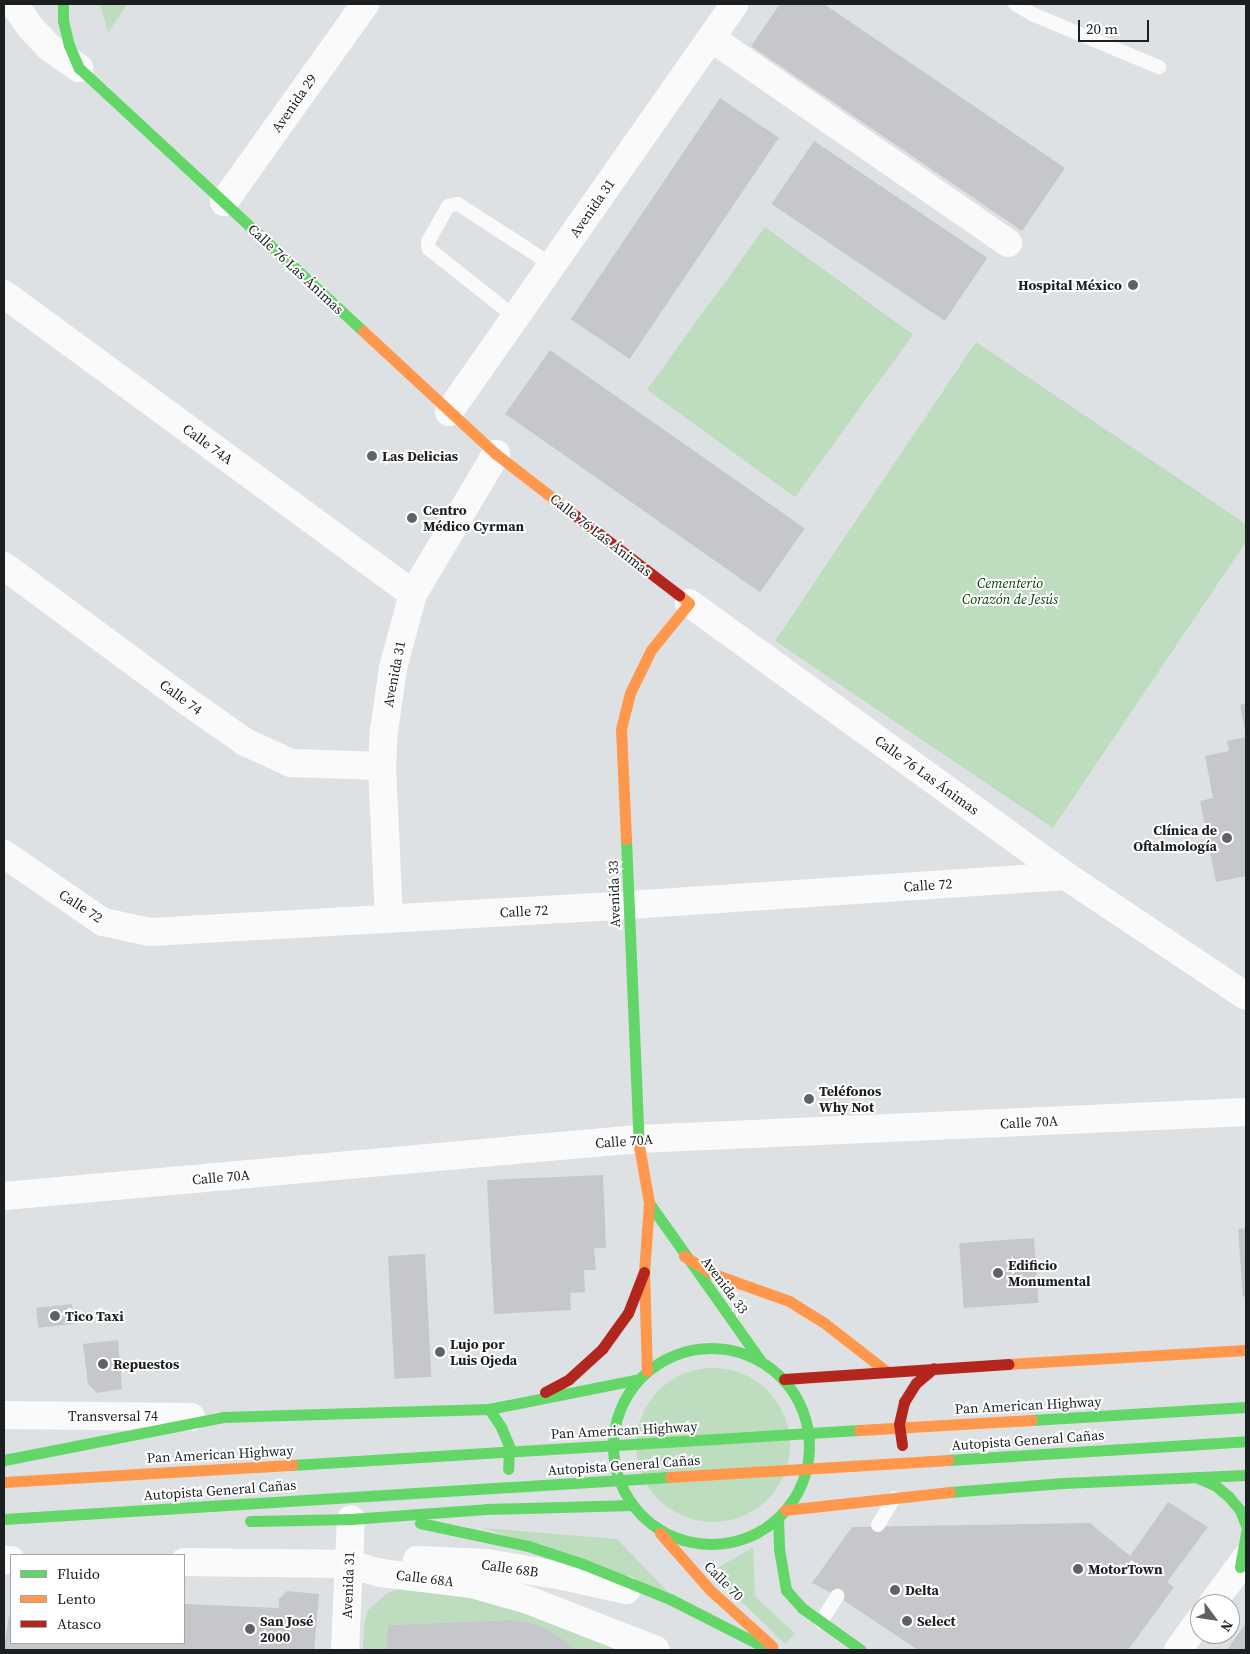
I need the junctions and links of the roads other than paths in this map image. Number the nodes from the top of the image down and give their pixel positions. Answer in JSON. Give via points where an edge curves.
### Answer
{"nodes":[{"id":1,"x":14,"y":4,"type":"edge"},
{"id":2,"x":63,"y":4,"type":"edge"},
{"id":3,"x":365,"y":4,"type":"edge"},
{"id":4,"x":735,"y":4,"type":"edge"},
{"id":5,"x":1015,"y":4,"type":"edge"},
{"id":6,"x":711,"y":38,"type":"junction"},
{"id":7,"x":1159,"y":67,"type":"dead end"},
{"id":8,"x":79,"y":68,"type":"junction"},
{"id":9,"x":224,"y":202,"type":"junction"},
{"id":10,"x":1008,"y":243,"type":"dead end"},
{"id":11,"x":552,"y":265,"type":"junction"},
{"id":12,"x":4,"y":294,"type":"edge"},
{"id":13,"x":515,"y":318,"type":"junction"},
{"id":14,"x":449,"y":412,"type":"junction"},
{"id":15,"x":496,"y":454,"type":"junction"},
{"id":16,"x":4,"y":566,"type":"edge"},
{"id":17,"x":413,"y":594,"type":"junction"},
{"id":18,"x":689,"y":603,"type":"junction"},
{"id":19,"x":382,"y":766,"type":"junction"},
{"id":20,"x":4,"y":854,"type":"edge"},
{"id":21,"x":1066,"y":876,"type":"junction"},
{"id":22,"x":629,"y":905,"type":"junction"},
{"id":23,"x":389,"y":919,"type":"junction"},
{"id":24,"x":1246,"y":996,"type":"edge"},
{"id":25,"x":1246,"y":1112,"type":"edge"},
{"id":26,"x":638,"y":1139,"type":"junction"},
{"id":27,"x":4,"y":1196,"type":"edge"},
{"id":28,"x":649,"y":1203,"type":"junction"},
{"id":29,"x":684,"y":1256,"type":"junction"},
{"id":30,"x":644,"y":1272,"type":"junction"},
{"id":31,"x":1246,"y":1350,"type":"edge"},
{"id":32,"x":760,"y":1360,"type":"junction"},
{"id":33,"x":934,"y":1368,"type":"junction"},
{"id":34,"x":886,"y":1370,"type":"junction"},
{"id":35,"x":647,"y":1371,"type":"junction"},
{"id":36,"x":639,"y":1379,"type":"junction"},
{"id":37,"x":784,"y":1379,"type":"junction"},
{"id":38,"x":531,"y":1399,"type":"junction"},
{"id":39,"x":1246,"y":1407,"type":"edge"},
{"id":40,"x":489,"y":1409,"type":"junction"},
{"id":41,"x":4,"y":1415,"type":"edge"},
{"id":42,"x":223,"y":1417,"type":"junction"},
{"id":43,"x":1246,"y":1441,"type":"edge"},
{"id":44,"x":4,"y":1460,"type":"edge"},
{"id":45,"x":917,"y":1472,"type":"dead end"},
{"id":46,"x":1246,"y":1475,"type":"edge"},
{"id":47,"x":1196,"y":1477,"type":"junction"},
{"id":48,"x":4,"y":1482,"type":"edge"},
{"id":49,"x":928,"y":1482,"type":"dead end"},
{"id":50,"x":948,"y":1492,"type":"junction"},
{"id":51,"x":894,"y":1498,"type":"junction"},
{"id":52,"x":632,"y":1505,"type":"junction"},
{"id":53,"x":486,"y":1509,"type":"junction"},
{"id":54,"x":782,"y":1514,"type":"junction"},
{"id":55,"x":390,"y":1516,"type":"junction"},
{"id":56,"x":4,"y":1519,"type":"edge"},
{"id":57,"x":350,"y":1519,"type":"junction"},
{"id":58,"x":242,"y":1521,"type":"dead end"},
{"id":59,"x":123,"y":1524,"type":"dead end"},
{"id":60,"x":878,"y":1525,"type":"dead end"},
{"id":61,"x":4,"y":1526,"type":"edge"},
{"id":62,"x":1246,"y":1526,"type":"edge"},
{"id":63,"x":655,"y":1528,"type":"junction"},
{"id":64,"x":1246,"y":1532,"type":"edge"},
{"id":65,"x":185,"y":1562,"type":"edge"},
{"id":66,"x":1243,"y":1562,"type":"edge"},
{"id":67,"x":348,"y":1564,"type":"junction"},
{"id":68,"x":1219,"y":1594,"type":"edge"},
{"id":69,"x":837,"y":1596,"type":"dead end"},
{"id":70,"x":670,"y":1599,"type":"junction"},
{"id":71,"x":821,"y":1622,"type":"junction"},
{"id":72,"x":1190,"y":1634,"type":"edge"},
{"id":73,"x":346,"y":1650,"type":"edge"},
{"id":74,"x":656,"y":1650,"type":"edge"},
{"id":75,"x":770,"y":1650,"type":"edge"},
{"id":76,"x":778,"y":1650,"type":"edge"},
{"id":77,"x":862,"y":1650,"type":"edge"},
{"id":78,"x":1178,"y":1650,"type":"edge"}],
"edges":[{"from":1,"to":8,"type":"street","name":"Calle 76 Las Ánimas","via":[[49,47]]},
{"from":2,"to":8,"type":"main road","via":[[69,45]]},
{"from":3,"to":9,"type":"street","name":"Avenida 29"},
{"from":4,"to":6,"type":"street","name":"Avenida 31"},
{"from":5,"to":7,"type":"lane"},
{"from":6,"to":10,"type":"street"},
{"from":6,"to":11,"type":"street","name":"Avenida 31"},
{"from":8,"to":9,"type":"main road","name":"Calle 76 Las Ánimas"},
{"from":9,"to":14,"type":"main road","name":"Calle 76 Las Ánimas"},
{"from":11,"to":13,"type":"street","name":"Avenida 31"},
{"from":11,"to":13,"type":"lane","via":[[458,204],[448,206],[428,242],[429,249]]},
{"from":12,"to":17,"type":"street","name":"Calle 74A"},
{"from":13,"to":14,"type":"street","name":"Avenida 31"},
{"from":14,"to":15,"type":"main road","name":"Calle 76 Las Ánimas"},
{"from":15,"to":17,"type":"street","name":"Avenida 31"},
{"from":15,"to":18,"type":"main road","name":"Calle 76 Las Ánimas"},
{"from":16,"to":19,"type":"street","name":"Calle 74","via":[[245,742],[291,763]]},
{"from":17,"to":19,"type":"street","name":"Avenida 31","via":[[394,668]]},
{"from":18,"to":21,"type":"street","name":"Calle 76 Las Ánimas"},
{"from":18,"to":22,"type":"main road","name":"Avenida 33","via":[[651,650],[630,693],[622,729]]},
{"from":19,"to":23,"type":"street","name":"Avenida 31"},
{"from":20,"to":23,"type":"street","name":"Calle 72","via":[[103,922],[150,932]]},
{"from":21,"to":22,"type":"street","name":"Calle 72"},
{"from":21,"to":24,"type":"street","name":"Calle 76 Las Ánimas"},
{"from":22,"to":23,"type":"street","name":"Calle 72"},
{"from":22,"to":26,"type":"main road","name":"Avenida 33"},
{"from":25,"to":26,"type":"street","name":"Calle 70A"},
{"from":26,"to":27,"type":"street","name":"Calle 70A"},
{"from":26,"to":28,"type":"main road","name":"Avenida 33"},
{"from":28,"to":29,"type":"main road","name":"Avenida 33"},
{"from":28,"to":30,"type":"main road","name":"Avenida 33"},
{"from":29,"to":32,"type":"main road","name":"Avenida 33"},
{"from":29,"to":34,"type":"main road","via":[[711,1273],[789,1301]]},
{"from":30,"to":35,"type":"main road","name":"Avenida 33"},
{"from":30,"to":38,"type":"main road","via":[[628,1313],[602,1349],[570,1379]]},
{"from":31,"to":33,"type":"main road"},
{"from":32,"to":35,"type":"main road","name":"Calle 70","via":[[732,1350],[702,1348],[673,1355]]},
{"from":32,"to":37,"type":"main road"},
{"from":33,"to":34,"type":"main road"},
{"from":33,"to":45,"type":"main road","via":[[916,1383],[904,1402],[899,1424],[902,1446]]},
{"from":34,"to":37,"type":"main road"},
{"from":35,"to":36,"type":"main road","name":"Calle 70"},
{"from":36,"to":38,"type":"main road"},
{"from":36,"to":52,"type":"main road","name":"Calle 70","via":[[616,1418],[613,1441],[620,1485]]},
{"from":37,"to":54,"type":"main road","via":[[800,1403],[808,1430],[808,1458],[800,1486]]},
{"from":38,"to":40,"type":"main road"},
{"from":39,"to":48,"type":"main road","name":"Pan American Highway"},
{"from":40,"to":42,"type":"main road"},
{"from":40,"to":53,"type":"main road","via":[[509,1446],[510,1462],[506,1480]]},
{"from":41,"to":42,"type":"street","name":"Transversal 74"},
{"from":42,"to":44,"type":"main road"},
{"from":43,"to":56,"type":"main road","name":"Autopista General Cañas"},
{"from":46,"to":47,"type":"main road"},
{"from":47,"to":50,"type":"main road"},
{"from":47,"to":62,"type":"main road","via":[[1216,1486],[1229,1497],[1240,1510]]},
{"from":49,"to":50,"type":"main road"},
{"from":50,"to":51,"type":"main road"},
{"from":51,"to":54,"type":"main road"},
{"from":51,"to":60,"type":"lane"},
{"from":52,"to":53,"type":"main road"},
{"from":52,"to":63,"type":"main road","name":"Calle 70"},
{"from":53,"to":55,"type":"main road"},
{"from":54,"to":63,"type":"main road","via":[[751,1536],[719,1544],[686,1541]]},
{"from":54,"to":71,"type":"main road","via":[[779,1549],[786,1590]]},
{"from":55,"to":57,"type":"main road"},
{"from":55,"to":70,"type":"main road","via":[[528,1546]]},
{"from":57,"to":58,"type":"main road"},
{"from":57,"to":67,"type":"street","name":"Avenida 31"},
{"from":59,"to":61,"type":"main road"},
{"from":63,"to":76,"type":"main road","name":"Calle 70","via":[[710,1590]]},
{"from":64,"to":66,"type":"main road"},
{"from":65,"to":67,"type":"street","name":"Calle 68A"},
{"from":66,"to":68,"type":"street"},
{"from":67,"to":70,"type":"street","name":"Calle 68B","via":[[394,1558],[486,1563]]},
{"from":67,"to":73,"type":"street","name":"Avenida 31"},
{"from":67,"to":74,"type":"street","name":"Calle 68A","via":[[498,1590]]},
{"from":69,"to":71,"type":"lane"},
{"from":70,"to":75,"type":"main road"},
{"from":71,"to":77,"type":"main road"},
{"from":72,"to":78,"type":"street"}]}
